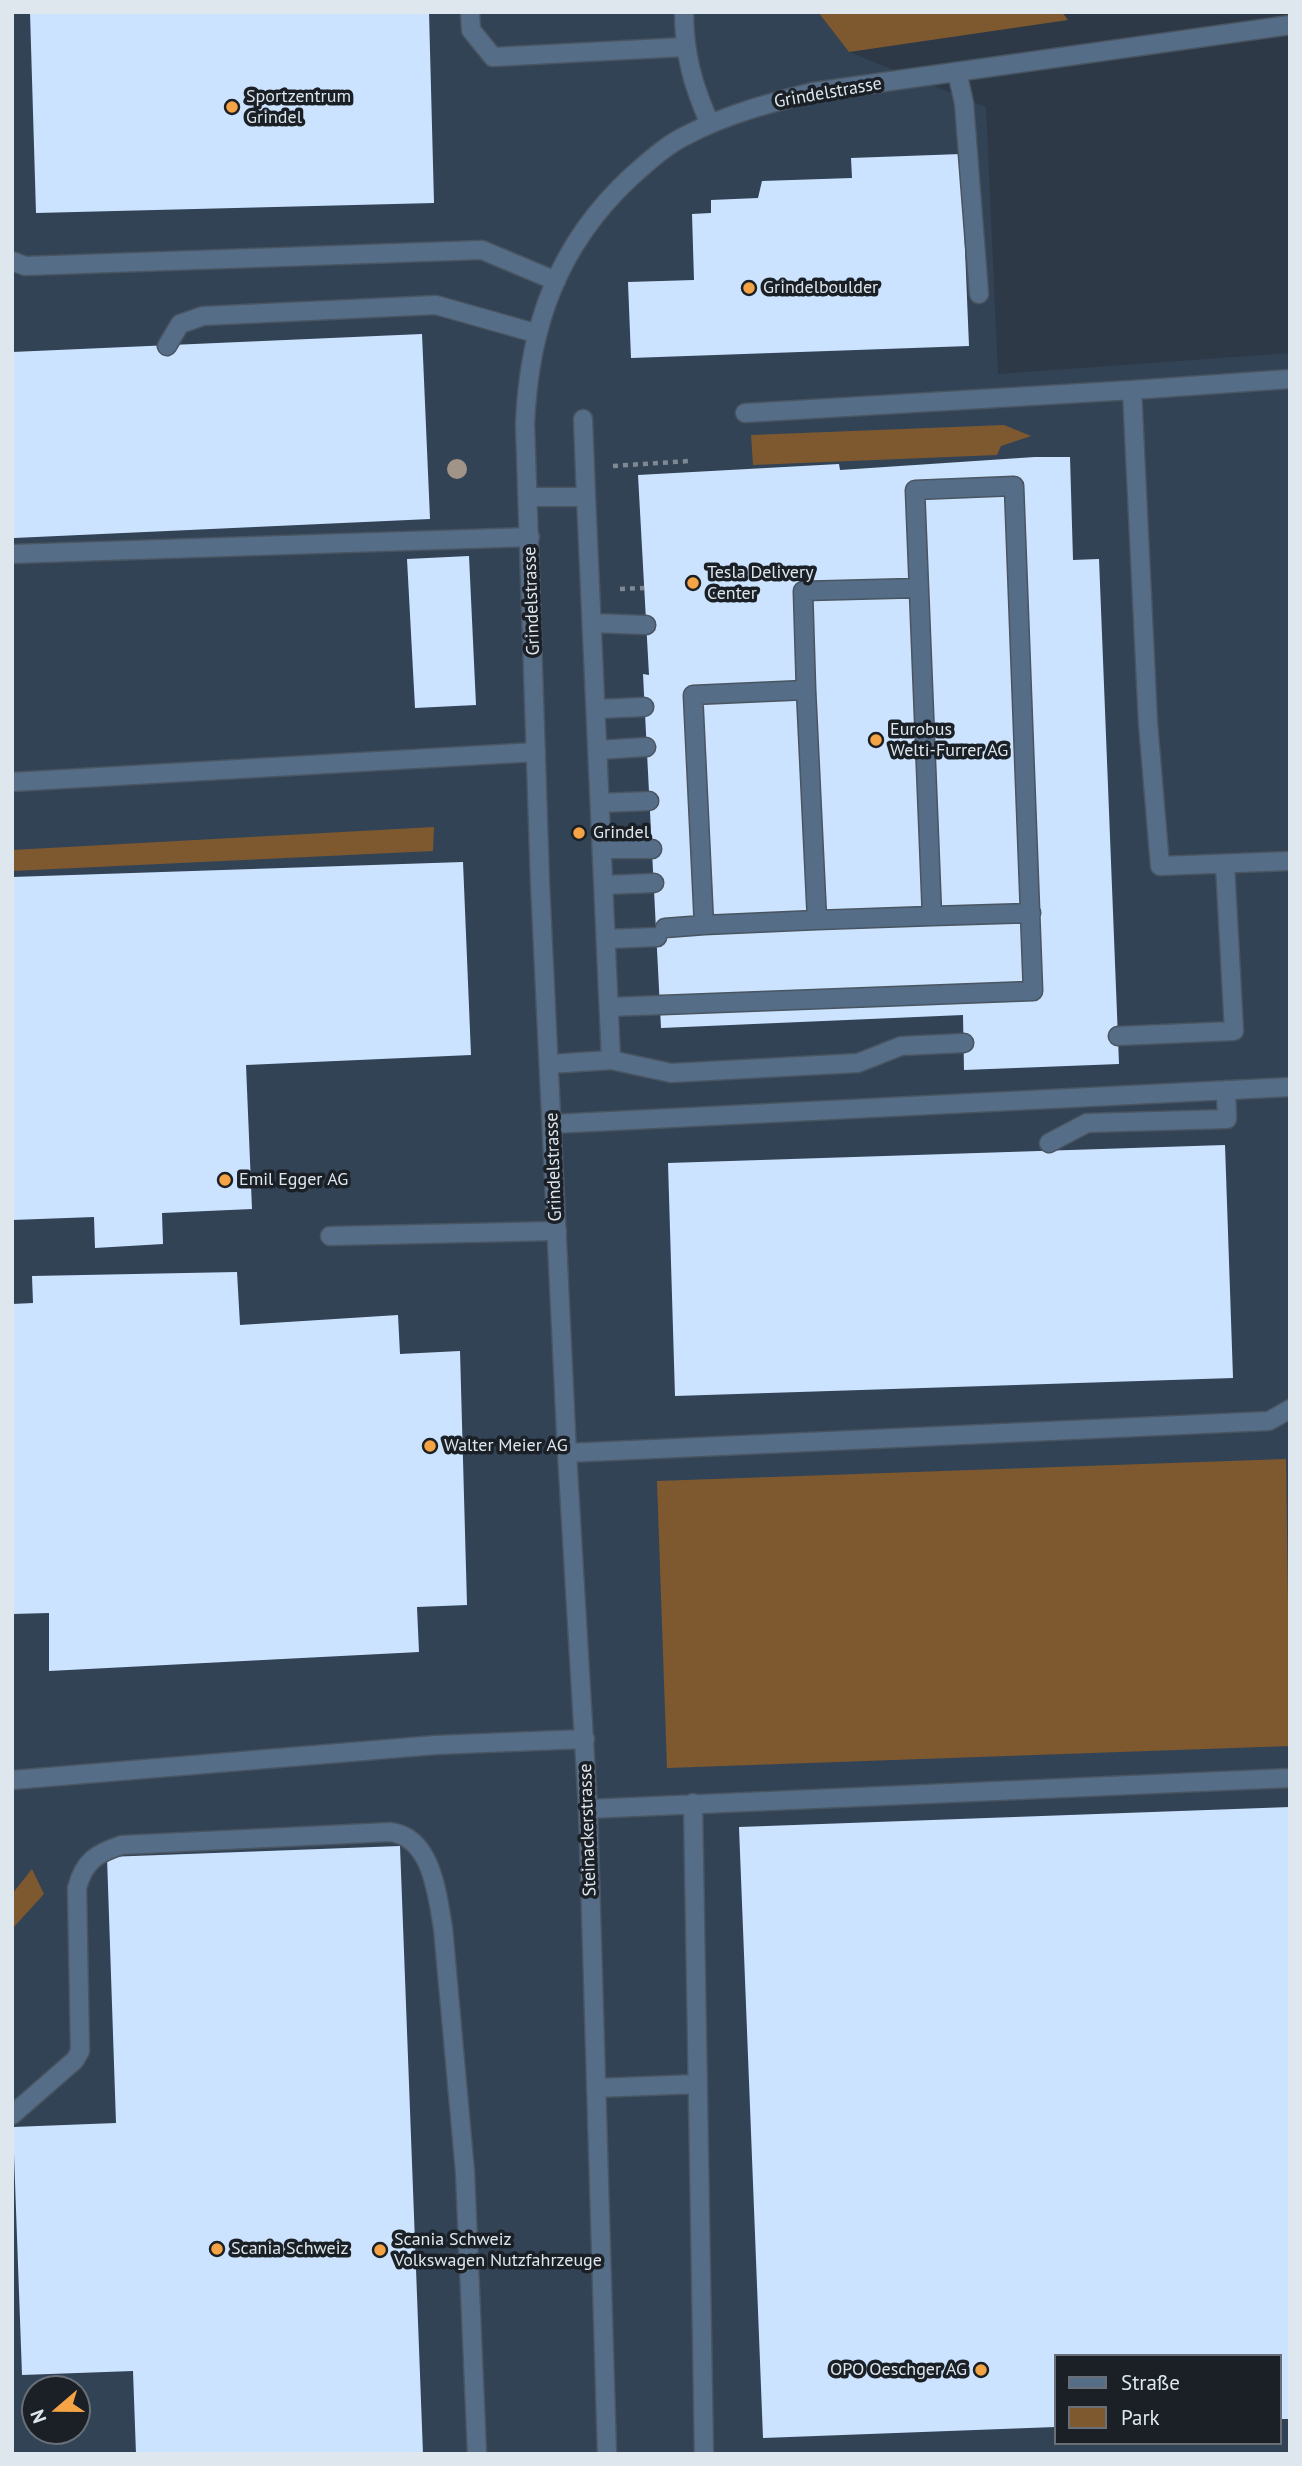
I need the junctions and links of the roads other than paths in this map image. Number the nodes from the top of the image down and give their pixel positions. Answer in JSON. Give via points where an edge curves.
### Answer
{"nodes":[{"id":1,"x":470,"y":12,"type":"edge"},
{"id":2,"x":684,"y":12,"type":"edge"},
{"id":3,"x":1290,"y":25,"type":"edge"},
{"id":4,"x":684,"y":47,"type":"junction"},
{"id":5,"x":957,"y":72,"type":"junction"},
{"id":6,"x":710,"y":124,"type":"junction"},
{"id":7,"x":12,"y":261,"type":"edge"},
{"id":8,"x":555,"y":281,"type":"junction"},
{"id":9,"x":979,"y":294,"type":"dead end"},
{"id":10,"x":536,"y":333,"type":"junction"},
{"id":11,"x":167,"y":346,"type":"dead end"},
{"id":12,"x":1290,"y":379,"type":"edge"},
{"id":13,"x":1132,"y":390,"type":"junction"},
{"id":14,"x":745,"y":414,"type":"dead end"},
{"id":15,"x":583,"y":419,"type":"dead end"},
{"id":16,"x":528,"y":497,"type":"junction"},
{"id":17,"x":586,"y":497,"type":"junction"},
{"id":18,"x":530,"y":537,"type":"junction"},
{"id":19,"x":12,"y":554,"type":"edge"},
{"id":20,"x":919,"y":588,"type":"junction"},
{"id":21,"x":592,"y":624,"type":"junction"},
{"id":22,"x":646,"y":625,"type":"dead end"},
{"id":23,"x":806,"y":690,"type":"junction"},
{"id":24,"x":644,"y":707,"type":"dead end"},
{"id":25,"x":596,"y":709,"type":"junction"},
{"id":26,"x":646,"y":747,"type":"dead end"},
{"id":27,"x":598,"y":750,"type":"junction"},
{"id":28,"x":536,"y":752,"type":"junction"},
{"id":29,"x":12,"y":782,"type":"edge"},
{"id":30,"x":649,"y":801,"type":"dead end"},
{"id":31,"x":600,"y":803,"type":"junction"},
{"id":32,"x":602,"y":849,"type":"junction"},
{"id":33,"x":652,"y":849,"type":"dead end"},
{"id":34,"x":1290,"y":861,"type":"edge"},
{"id":35,"x":1225,"y":865,"type":"junction"},
{"id":36,"x":654,"y":883,"type":"dead end"},
{"id":37,"x":604,"y":885,"type":"junction"},
{"id":38,"x":1031,"y":913,"type":"junction"},
{"id":39,"x":932,"y":916,"type":"junction"},
{"id":40,"x":817,"y":920,"type":"junction"},
{"id":41,"x":704,"y":925,"type":"junction"},
{"id":42,"x":606,"y":939,"type":"junction"},
{"id":43,"x":609,"y":1007,"type":"junction"},
{"id":44,"x":1118,"y":1036,"type":"dead end"},
{"id":45,"x":964,"y":1043,"type":"dead end"},
{"id":46,"x":611,"y":1060,"type":"junction"},
{"id":47,"x":550,"y":1064,"type":"junction"},
{"id":48,"x":1290,"y":1087,"type":"edge"},
{"id":49,"x":1226,"y":1090,"type":"junction"},
{"id":50,"x":552,"y":1124,"type":"junction"},
{"id":51,"x":1049,"y":1143,"type":"dead end"},
{"id":52,"x":556,"y":1231,"type":"junction"},
{"id":53,"x":330,"y":1236,"type":"dead end"},
{"id":54,"x":1290,"y":1409,"type":"edge"},
{"id":55,"x":567,"y":1453,"type":"junction"},
{"id":56,"x":585,"y":1739,"type":"junction"},
{"id":57,"x":1290,"y":1778,"type":"edge"},
{"id":58,"x":12,"y":1780,"type":"edge"},
{"id":59,"x":693,"y":1803,"type":"junction"},
{"id":60,"x":588,"y":1809,"type":"junction"},
{"id":61,"x":698,"y":2084,"type":"junction"},
{"id":62,"x":596,"y":2088,"type":"junction"},
{"id":63,"x":12,"y":2115,"type":"edge"},
{"id":64,"x":477,"y":2454,"type":"edge"},
{"id":65,"x":607,"y":2454,"type":"edge"},
{"id":66,"x":704,"y":2454,"type":"edge"}],
"edges":[{"from":1,"to":4,"type":"street","via":[[471,30],[493,57]]},
{"from":2,"to":4,"type":"street"},
{"from":3,"to":5,"type":"street","name":"Grindelstrasse"},
{"from":4,"to":6,"type":"street"},
{"from":5,"to":6,"type":"street","name":"Grindelstrasse","via":[[813,92]]},
{"from":5,"to":9,"type":"street","via":[[964,103]]},
{"from":6,"to":8,"type":"street","name":"Grindelstrasse","via":[[658,153],[608,198],[570,250]]},
{"from":7,"to":8,"type":"street","via":[[25,266],[482,250]]},
{"from":8,"to":10,"type":"street","name":"Grindelstrasse"},
{"from":10,"to":11,"type":"street","via":[[436,305],[202,316],[180,324]]},
{"from":10,"to":16,"type":"street","name":"Grindelstrasse","via":[[525,410]]},
{"from":12,"to":13,"type":"street"},
{"from":13,"to":14,"type":"street"},
{"from":13,"to":35,"type":"street","via":[[1148,723],[1160,866]]},
{"from":15,"to":17,"type":"street"},
{"from":16,"to":17,"type":"street"},
{"from":16,"to":18,"type":"street","name":"Grindelstrasse"},
{"from":17,"to":21,"type":"street"},
{"from":18,"to":19,"type":"street"},
{"from":18,"to":28,"type":"street","name":"Grindelstrasse"},
{"from":20,"to":23,"type":"street","via":[[803,591]]},
{"from":20,"to":38,"type":"street","via":[[915,489],[1014,486]]},
{"from":20,"to":39,"type":"street"},
{"from":21,"to":22,"type":"street"},
{"from":21,"to":25,"type":"street"},
{"from":23,"to":40,"type":"street"},
{"from":23,"to":41,"type":"street","via":[[693,695]]},
{"from":24,"to":25,"type":"street"},
{"from":25,"to":27,"type":"street"},
{"from":26,"to":27,"type":"street"},
{"from":27,"to":31,"type":"street"},
{"from":28,"to":29,"type":"street"},
{"from":28,"to":47,"type":"street","name":"Grindelstrasse"},
{"from":30,"to":31,"type":"street"},
{"from":31,"to":32,"type":"street"},
{"from":32,"to":33,"type":"street"},
{"from":32,"to":37,"type":"street"},
{"from":34,"to":35,"type":"street"},
{"from":35,"to":44,"type":"street","via":[[1234,1031]]},
{"from":36,"to":37,"type":"street"},
{"from":37,"to":42,"type":"street"},
{"from":38,"to":39,"type":"street"},
{"from":38,"to":43,"type":"street","via":[[1033,991]]},
{"from":39,"to":40,"type":"street"},
{"from":40,"to":41,"type":"street"},
{"from":41,"to":42,"type":"street"},
{"from":42,"to":43,"type":"street"},
{"from":43,"to":46,"type":"street"},
{"from":45,"to":46,"type":"street","via":[[901,1046],[858,1063],[671,1073]]},
{"from":46,"to":47,"type":"street"},
{"from":47,"to":50,"type":"street","name":"Grindelstrasse"},
{"from":48,"to":49,"type":"street"},
{"from":49,"to":50,"type":"street"},
{"from":49,"to":51,"type":"street","via":[[1227,1119],[1087,1123]]},
{"from":50,"to":52,"type":"street","name":"Grindelstrasse"},
{"from":52,"to":53,"type":"street"},
{"from":52,"to":55,"type":"street","name":"Grindelstrasse"},
{"from":54,"to":55,"type":"street","via":[[1269,1421]]},
{"from":55,"to":56,"type":"street","name":"Grindelstrasse"},
{"from":56,"to":58,"type":"street","name":"Steinackerstrasse","via":[[436,1745]]},
{"from":56,"to":60,"type":"street","name":"Steinackerstrasse"},
{"from":57,"to":59,"type":"street"},
{"from":59,"to":60,"type":"street"},
{"from":59,"to":61,"type":"street"},
{"from":60,"to":62,"type":"street","name":"Steinackerstrasse"},
{"from":61,"to":62,"type":"street"},
{"from":61,"to":66,"type":"street"},
{"from":62,"to":65,"type":"street","name":"Steinackerstrasse"},
{"from":63,"to":64,"type":"street","via":[[80,2051],[77,1888],[81,1872],[96,1856],[122,1844],[390,1832],[411,1838],[425,1858],[443,1928],[465,2172]]}]}
